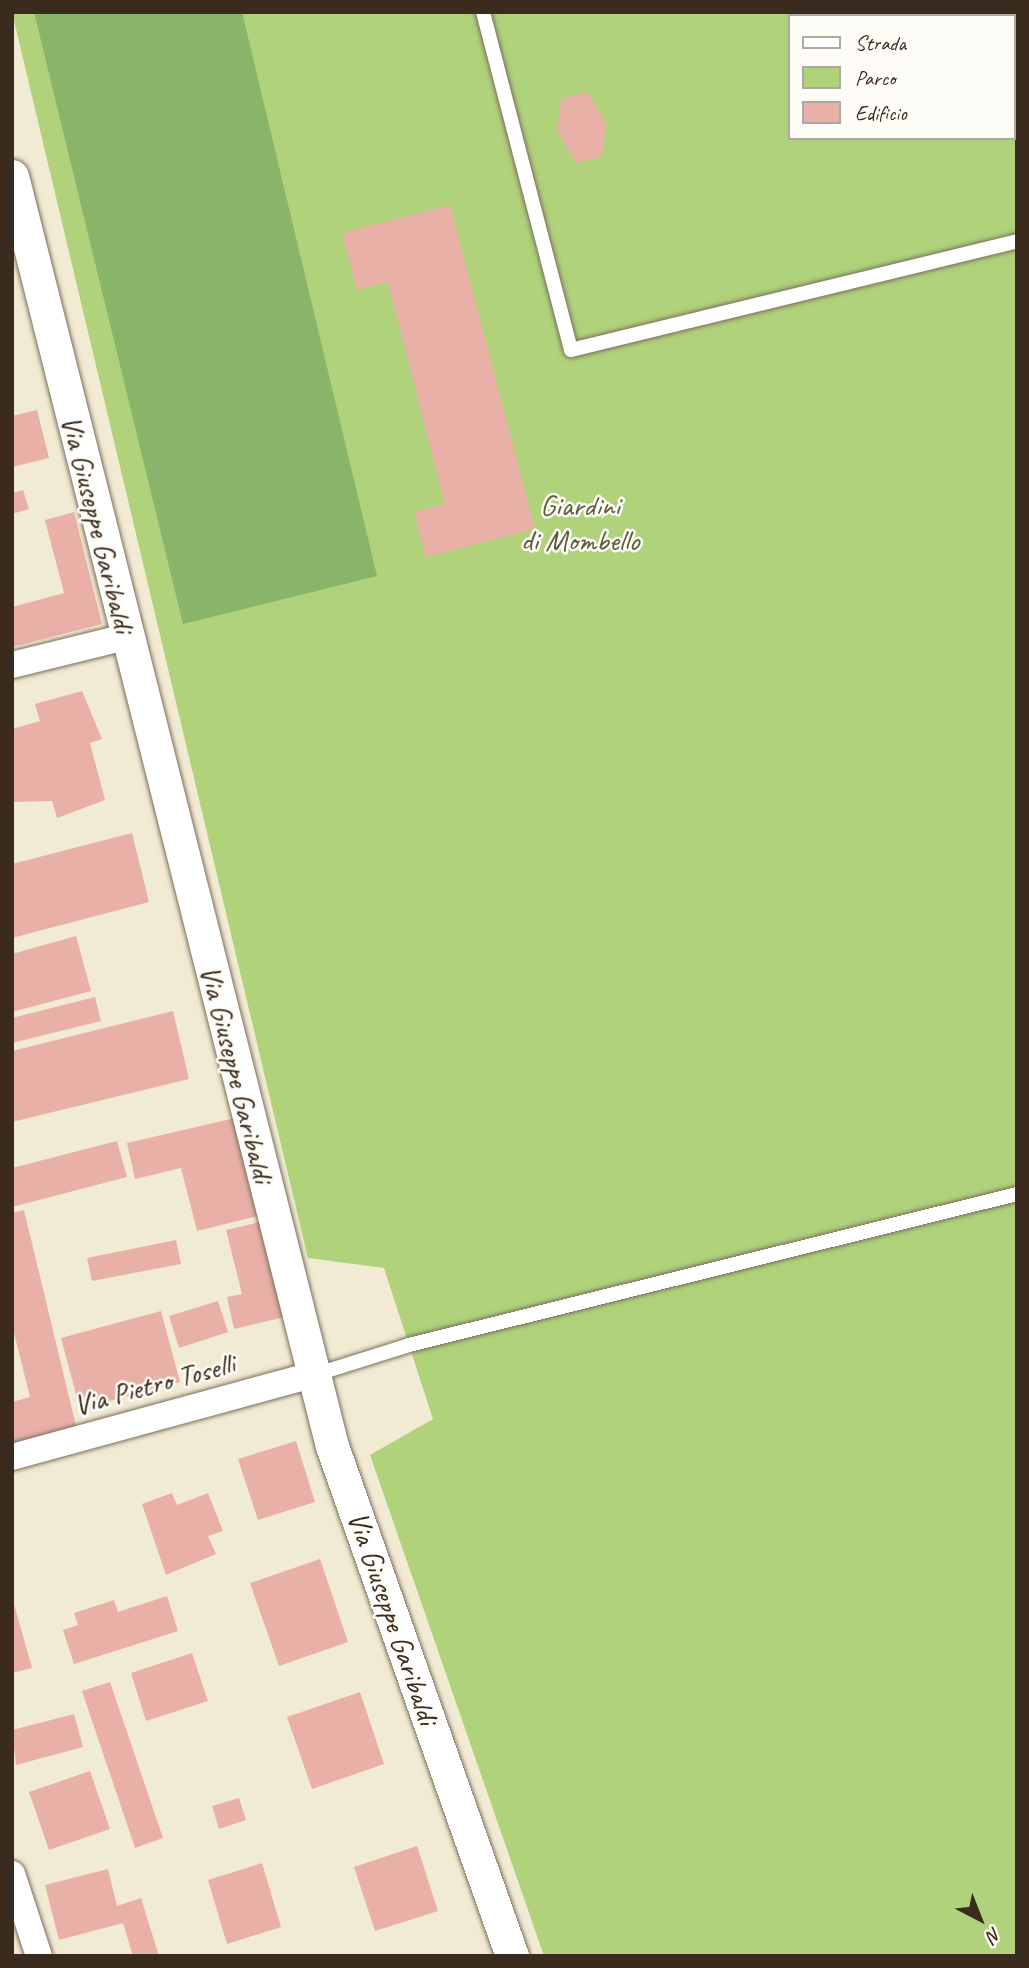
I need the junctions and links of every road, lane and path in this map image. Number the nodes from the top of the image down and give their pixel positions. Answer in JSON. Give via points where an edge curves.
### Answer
{"nodes":[{"id":1,"x":483,"y":12,"type":"edge"},
{"id":2,"x":12,"y":176,"type":"edge"},
{"id":3,"x":1017,"y":242,"type":"edge"},
{"id":4,"x":126,"y":637,"type":"junction"},
{"id":5,"x":12,"y":665,"type":"edge"},
{"id":6,"x":1017,"y":1194,"type":"edge"},
{"id":7,"x":313,"y":1376,"type":"junction"},
{"id":8,"x":12,"y":1457,"type":"edge"},
{"id":9,"x":12,"y":1874,"type":"edge"},
{"id":10,"x":39,"y":1956,"type":"edge"},
{"id":11,"x":512,"y":1956,"type":"edge"}],
"edges":[{"from":1,"to":3,"type":"lane","via":[[571,350]]},
{"from":2,"to":4,"type":"street","name":"Via Giuseppe Garibaldi"},
{"from":4,"to":5,"type":"street"},
{"from":4,"to":7,"type":"street","name":"Via Giuseppe Garibaldi"},
{"from":6,"to":7,"type":"lane","via":[[409,1345]]},
{"from":7,"to":8,"type":"street","name":"Via Pietro Toselli"},
{"from":7,"to":11,"type":"street","name":"Via Giuseppe Garibaldi"},
{"from":9,"to":10,"type":"street"}]}
